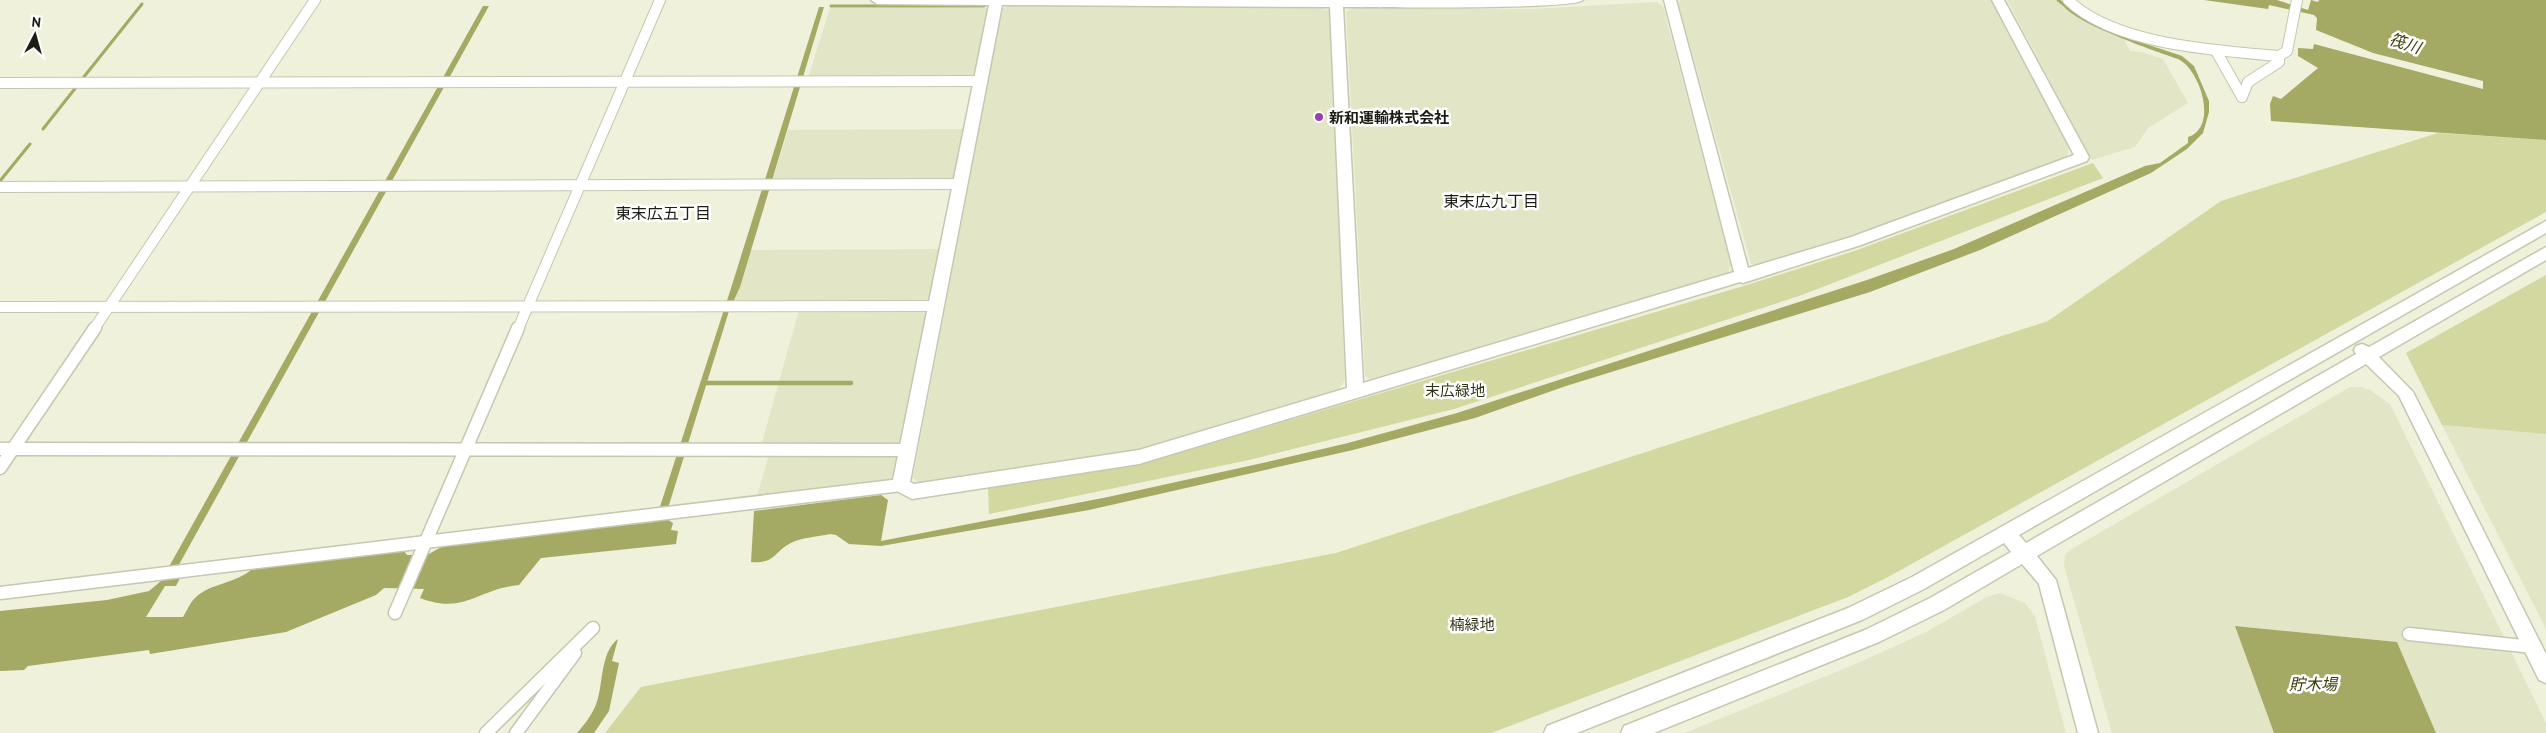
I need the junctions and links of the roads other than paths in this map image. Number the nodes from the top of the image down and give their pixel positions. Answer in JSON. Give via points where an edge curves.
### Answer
{"nodes":[{"id":1,"x":315,"y":0,"type":"edge"},
{"id":2,"x":660,"y":0,"type":"edge"},
{"id":3,"x":877,"y":0,"type":"edge"},
{"id":4,"x":1576,"y":0,"type":"edge"},
{"id":5,"x":1670,"y":0,"type":"edge"},
{"id":6,"x":1998,"y":0,"type":"edge"},
{"id":7,"x":2068,"y":0,"type":"edge"},
{"id":8,"x":2297,"y":0,"type":"edge"},
{"id":9,"x":992,"y":1,"type":"edge"},
{"id":10,"x":1167,"y":1,"type":"edge"},
{"id":11,"x":1336,"y":1,"type":"edge"},
{"id":12,"x":2216,"y":51,"type":"junction"},
{"id":13,"x":2279,"y":56,"type":"junction"},
{"id":14,"x":980,"y":81,"type":"junction"},
{"id":15,"x":626,"y":82,"type":"junction"},
{"id":16,"x":0,"y":83,"type":"edge"},
{"id":17,"x":260,"y":83,"type":"junction"},
{"id":18,"x":961,"y":184,"type":"junction"},
{"id":19,"x":581,"y":186,"type":"junction"},
{"id":20,"x":0,"y":187,"type":"edge"},
{"id":21,"x":190,"y":187,"type":"junction"},
{"id":22,"x":2546,"y":226,"type":"edge"},
{"id":23,"x":2546,"y":253,"type":"edge"},
{"id":24,"x":1743,"y":276,"type":"junction"},
{"id":25,"x":528,"y":305,"type":"junction"},
{"id":26,"x":936,"y":306,"type":"junction"},
{"id":27,"x":0,"y":307,"type":"edge"},
{"id":28,"x":109,"y":307,"type":"junction"},
{"id":29,"x":2350,"y":338,"type":"junction"},
{"id":30,"x":2368,"y":356,"type":"junction"},
{"id":31,"x":1355,"y":391,"type":"junction"},
{"id":32,"x":0,"y":449,"type":"edge"},
{"id":33,"x":13,"y":449,"type":"junction"},
{"id":34,"x":466,"y":449,"type":"junction"},
{"id":35,"x":909,"y":450,"type":"junction"},
{"id":36,"x":0,"y":468,"type":"edge"},
{"id":37,"x":901,"y":485,"type":"junction"},
{"id":38,"x":2006,"y":533,"type":"junction"},
{"id":39,"x":423,"y":546,"type":"junction"},
{"id":40,"x":2024,"y":554,"type":"junction"},
{"id":41,"x":0,"y":593,"type":"edge"},
{"id":42,"x":398,"y":607,"type":"dead end"},
{"id":43,"x":2409,"y":634,"type":"dead end"},
{"id":44,"x":2533,"y":647,"type":"junction"},
{"id":45,"x":2546,"y":674,"type":"edge"},
{"id":46,"x":486,"y":733,"type":"edge"},
{"id":47,"x":516,"y":733,"type":"edge"},
{"id":48,"x":1554,"y":733,"type":"edge"},
{"id":49,"x":1632,"y":733,"type":"edge"},
{"id":50,"x":2088,"y":733,"type":"edge"}],
"edges":[{"from":1,"to":17,"type":"street"},
{"from":2,"to":15,"type":"street"},
{"from":3,"to":9,"type":"street"},
{"from":4,"to":11,"type":"street"},
{"from":5,"to":24,"type":"street"},
{"from":6,"to":24,"type":"street","via":[[2082,157],[1856,241]]},
{"from":7,"to":12,"type":"street","via":[[2097,19],[2143,38]]},
{"from":8,"to":13,"type":"street","via":[[2287,51]]},
{"from":9,"to":10,"type":"street"},
{"from":9,"to":14,"type":"street"},
{"from":10,"to":11,"type":"street"},
{"from":11,"to":31,"type":"street"},
{"from":12,"to":13,"type":"street"},
{"from":12,"to":13,"type":"street","via":[[2242,97],[2248,82],[2279,62]]},
{"from":14,"to":15,"type":"street"},
{"from":14,"to":18,"type":"street"},
{"from":15,"to":17,"type":"street"},
{"from":15,"to":19,"type":"street"},
{"from":16,"to":17,"type":"street"},
{"from":17,"to":21,"type":"street"},
{"from":18,"to":19,"type":"street"},
{"from":18,"to":26,"type":"street"},
{"from":19,"to":21,"type":"street"},
{"from":19,"to":25,"type":"street"},
{"from":20,"to":21,"type":"street"},
{"from":21,"to":28,"type":"street"},
{"from":22,"to":29,"type":"street"},
{"from":23,"to":30,"type":"street"},
{"from":24,"to":31,"type":"street"},
{"from":25,"to":26,"type":"street"},
{"from":25,"to":28,"type":"street"},
{"from":25,"to":34,"type":"street"},
{"from":26,"to":35,"type":"street"},
{"from":27,"to":28,"type":"street"},
{"from":28,"to":33,"type":"street"},
{"from":29,"to":30,"type":"street"},
{"from":29,"to":38,"type":"street"},
{"from":30,"to":40,"type":"street"},
{"from":30,"to":44,"type":"street","via":[[2405,392]]},
{"from":31,"to":37,"type":"street","via":[[1139,457],[912,492]]},
{"from":32,"to":33,"type":"street"},
{"from":33,"to":34,"type":"street"},
{"from":33,"to":36,"type":"street"},
{"from":34,"to":35,"type":"street"},
{"from":34,"to":39,"type":"street"},
{"from":35,"to":37,"type":"street"},
{"from":37,"to":39,"type":"street"},
{"from":38,"to":40,"type":"street"},
{"from":38,"to":48,"type":"street","via":[[1855,614]]},
{"from":39,"to":41,"type":"street"},
{"from":39,"to":42,"type":"street"},
{"from":40,"to":49,"type":"street","via":[[1937,604],[1872,636]]},
{"from":40,"to":50,"type":"street","via":[[2047,580]]},
{"from":43,"to":44,"type":"street"},
{"from":44,"to":45,"type":"street"},
{"from":46,"to":47,"type":"street","via":[[593,628]]}]}
